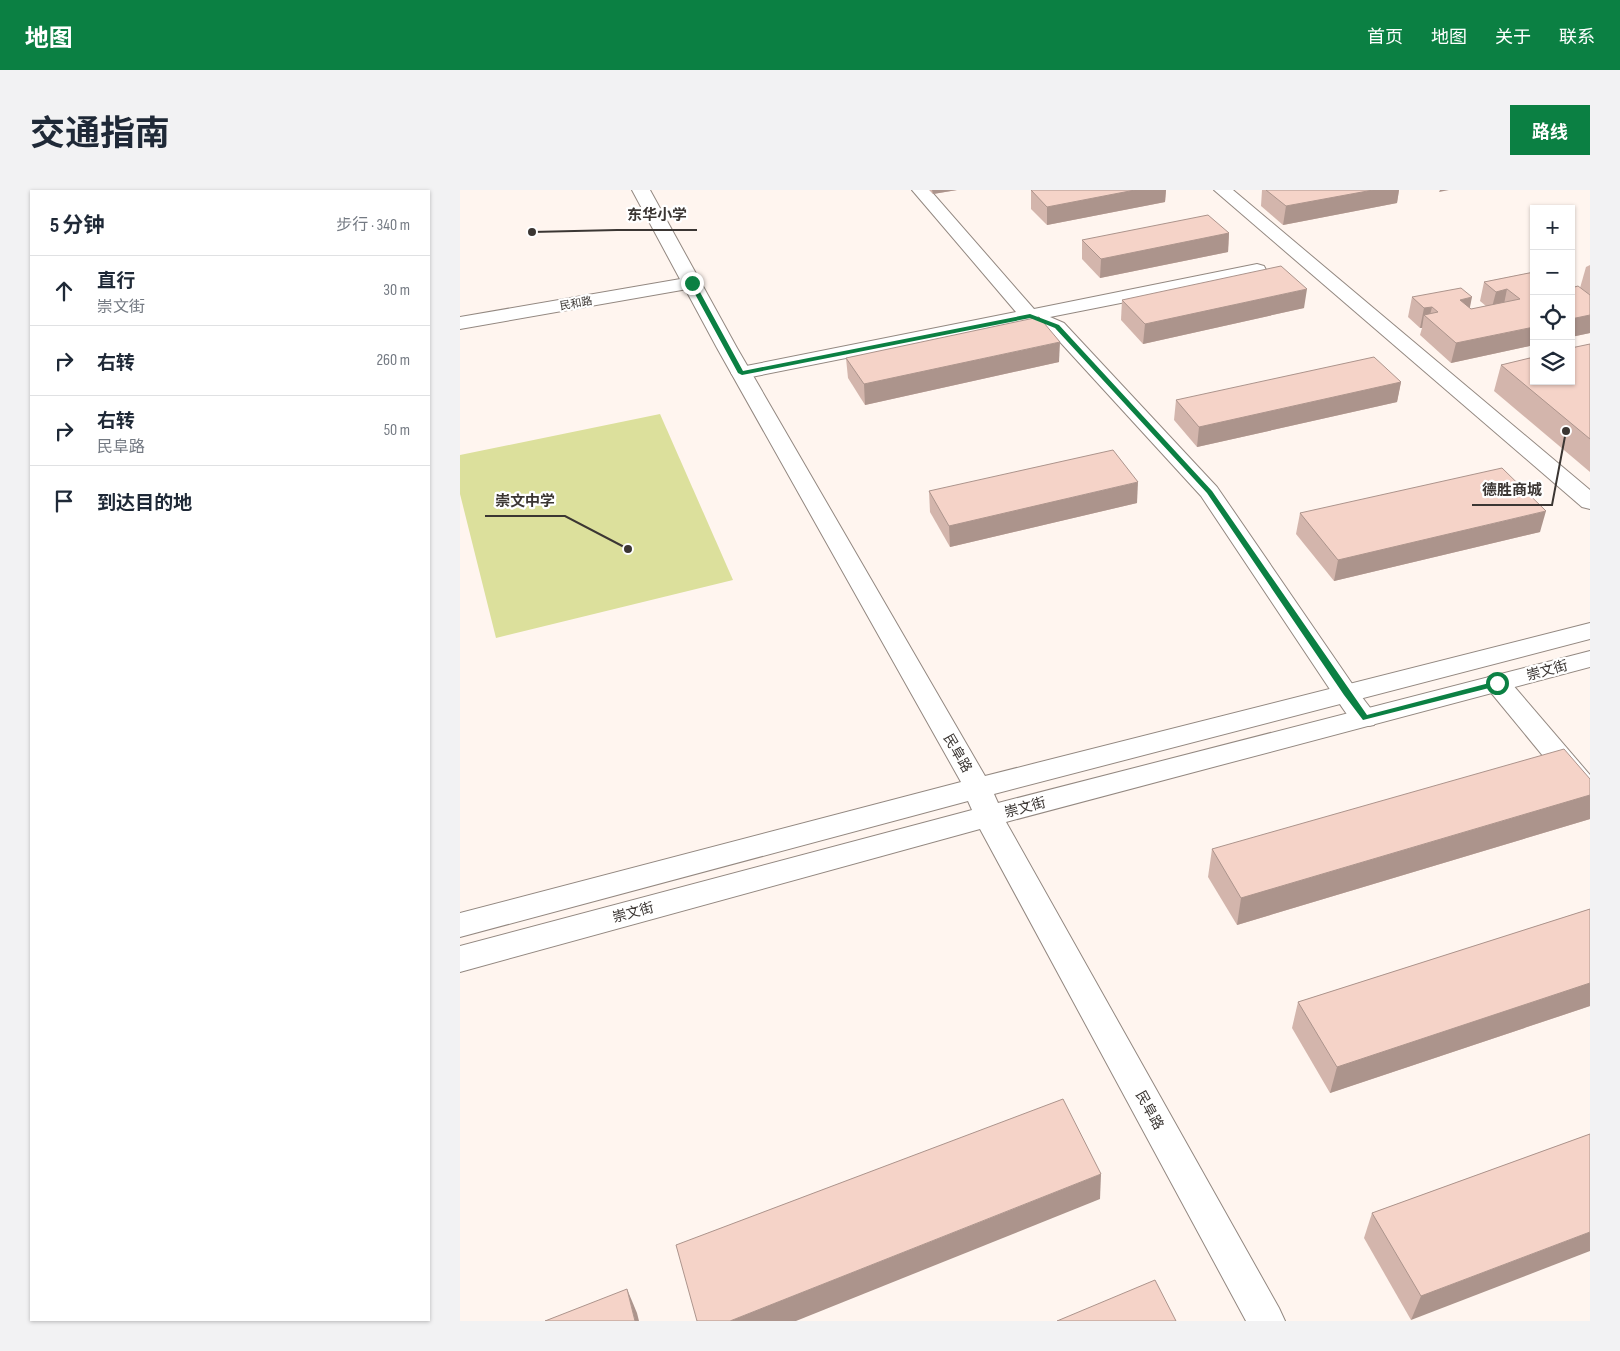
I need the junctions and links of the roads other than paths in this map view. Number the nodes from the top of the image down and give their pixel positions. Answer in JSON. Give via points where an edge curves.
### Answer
{"nodes":[{"id":1,"x":641,"y":190,"type":"edge"},
{"id":2,"x":921,"y":190,"type":"edge"},
{"id":3,"x":1223,"y":190,"type":"edge"},
{"id":4,"x":1257,"y":270,"type":"edge"},
{"id":5,"x":692,"y":283,"type":"junction"},
{"id":6,"x":1030,"y":316,"type":"junction"},
{"id":7,"x":460,"y":323,"type":"edge"},
{"id":8,"x":742,"y":373,"type":"junction"},
{"id":9,"x":1590,"y":502,"type":"edge"},
{"id":10,"x":1590,"y":631,"type":"edge"},
{"id":11,"x":1590,"y":659,"type":"edge"},
{"id":12,"x":1497,"y":683,"type":"junction"},
{"id":13,"x":1346,"y":694,"type":"junction"},
{"id":14,"x":1365,"y":718,"type":"junction"},
{"id":15,"x":978,"y":788,"type":"junction"},
{"id":16,"x":1590,"y":794,"type":"edge"},
{"id":17,"x":988,"y":816,"type":"junction"},
{"id":18,"x":460,"y":924,"type":"edge"},
{"id":19,"x":460,"y":959,"type":"edge"},
{"id":20,"x":1266,"y":1321,"type":"edge"}],
"edges":[{"from":1,"to":5,"type":"street","name":"民阜路"},
{"from":2,"to":6,"type":"street"},
{"from":3,"to":9,"type":"street"},
{"from":4,"to":6,"type":"street"},
{"from":5,"to":7,"type":"street","name":"民和路"},
{"from":5,"to":8,"type":"street","name":"民阜路"},
{"from":6,"to":8,"type":"street"},
{"from":6,"to":13,"type":"street","via":[[1057,327],[1209,492]]},
{"from":8,"to":15,"type":"street","name":"民阜路"},
{"from":10,"to":13,"type":"street","name":"崇文街"},
{"from":11,"to":12,"type":"street","name":"崇文街"},
{"from":12,"to":14,"type":"street","name":"崇文街"},
{"from":12,"to":16,"type":"street"},
{"from":13,"to":14,"type":"street"},
{"from":13,"to":15,"type":"street","name":"崇文街"},
{"from":14,"to":17,"type":"street","name":"崇文街"},
{"from":15,"to":17,"type":"street","name":"民阜路"},
{"from":15,"to":18,"type":"street","name":"崇文街"},
{"from":17,"to":19,"type":"street","name":"崇文街"},
{"from":17,"to":20,"type":"street","name":"民阜路"}]}
